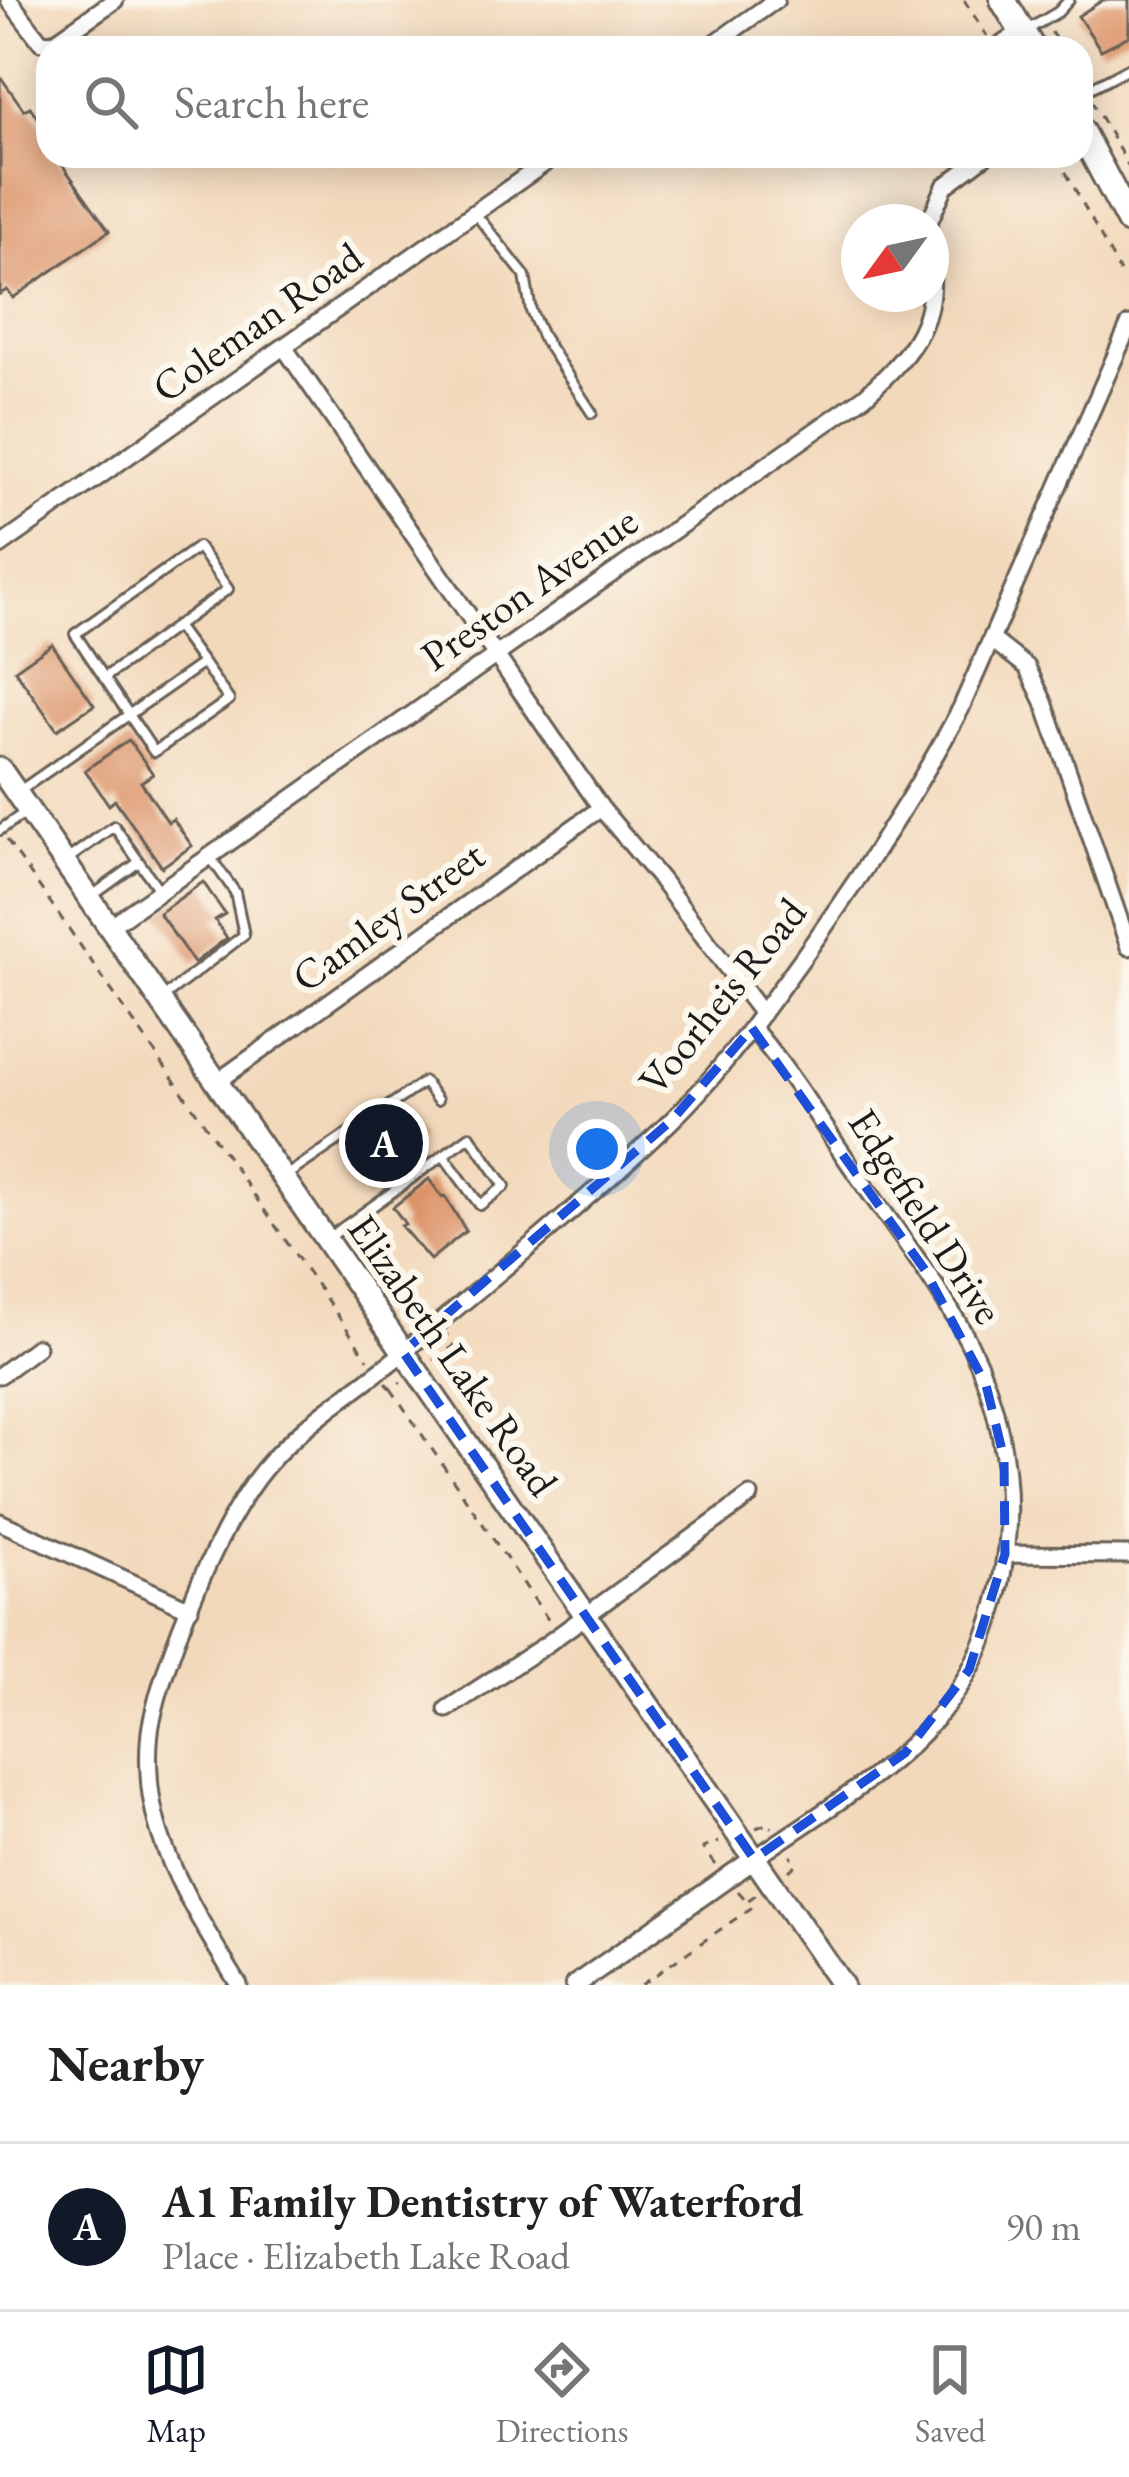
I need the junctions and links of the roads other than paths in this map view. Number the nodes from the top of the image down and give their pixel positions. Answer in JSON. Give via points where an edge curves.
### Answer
{"nodes":[{"id":1,"x":9,"y":0,"type":"edge"},
{"id":2,"x":115,"y":0,"type":"edge"},
{"id":3,"x":776,"y":0,"type":"edge"},
{"id":4,"x":1003,"y":0,"type":"edge"},
{"id":5,"x":1069,"y":0,"type":"edge"},
{"id":6,"x":36,"y":36,"type":"edge"},
{"id":7,"x":63,"y":36,"type":"edge"},
{"id":8,"x":725,"y":36,"type":"edge"},
{"id":9,"x":1025,"y":36,"type":"edge"},
{"id":10,"x":1129,"y":68,"type":"edge"},
{"id":11,"x":1093,"y":87,"type":"edge"},
{"id":12,"x":1093,"y":154,"type":"edge"},
{"id":13,"x":538,"y":168,"type":"edge"},
{"id":14,"x":967,"y":168,"type":"edge"},
{"id":15,"x":937,"y":204,"type":"edge"},
{"id":16,"x":475,"y":212,"type":"junction"},
{"id":17,"x":1129,"y":221,"type":"edge"},
{"id":18,"x":928,"y":312,"type":"edge"},
{"id":19,"x":1129,"y":325,"type":"edge"},
{"id":20,"x":284,"y":347,"type":"junction"},
{"id":21,"x":592,"y":412,"type":"dead end"},
{"id":22,"x":0,"y":546,"type":"edge"},
{"id":23,"x":176,"y":626,"type":"junction"},
{"id":24,"x":991,"y":640,"type":"junction"},
{"id":25,"x":494,"y":656,"type":"junction"},
{"id":26,"x":203,"y":663,"type":"junction"},
{"id":27,"x":104,"y":678,"type":"junction"},
{"id":28,"x":128,"y":715,"type":"junction"},
{"id":29,"x":0,"y":769,"type":"edge"},
{"id":30,"x":22,"y":801,"type":"junction"},
{"id":31,"x":601,"y":808,"type":"junction"},
{"id":32,"x":0,"y":830,"type":"edge"},
{"id":33,"x":210,"y":856,"type":"junction"},
{"id":34,"x":64,"y":862,"type":"junction"},
{"id":35,"x":140,"y":862,"type":"junction"},
{"id":36,"x":160,"y":892,"type":"junction"},
{"id":37,"x":89,"y":898,"type":"junction"},
{"id":38,"x":110,"y":927,"type":"junction"},
{"id":39,"x":1129,"y":947,"type":"edge"},
{"id":40,"x":160,"y":1000,"type":"junction"},
{"id":41,"x":757,"y":1021,"type":"junction"},
{"id":42,"x":217,"y":1082,"type":"junction"},
{"id":43,"x":437,"y":1100,"type":"dead end"},
{"id":44,"x":443,"y":1155,"type":"junction"},
{"id":45,"x":283,"y":1178,"type":"junction"},
{"id":46,"x":326,"y":1240,"type":"junction"},
{"id":47,"x":37,"y":1347,"type":"dead end"},
{"id":48,"x":404,"y":1352,"type":"junction"},
{"id":49,"x":0,"y":1375,"type":"edge"},
{"id":50,"x":750,"y":1496,"type":"dead end"},
{"id":51,"x":0,"y":1522,"type":"edge"},
{"id":52,"x":1006,"y":1554,"type":"junction"},
{"id":53,"x":1129,"y":1555,"type":"edge"},
{"id":54,"x":190,"y":1609,"type":"junction"},
{"id":55,"x":586,"y":1616,"type":"junction"},
{"id":56,"x":447,"y":1709,"type":"dead end"},
{"id":57,"x":754,"y":1859,"type":"junction"},
{"id":58,"x":239,"y":1985,"type":"edge"},
{"id":59,"x":575,"y":1985,"type":"edge"},
{"id":60,"x":842,"y":1985,"type":"edge"}],
"edges":[{"from":1,"to":6,"type":"street"},
{"from":2,"to":7,"type":"street"},
{"from":3,"to":8,"type":"street"},
{"from":4,"to":9,"type":"highway"},
{"from":5,"to":9,"type":"lane"},
{"from":10,"to":11,"type":"lane"},
{"from":12,"to":17,"type":"highway"},
{"from":13,"to":16,"type":"street","name":"Coleman Road"},
{"from":14,"to":15,"type":"street"},
{"from":16,"to":20,"type":"street","name":"Coleman Road"},
{"from":16,"to":21,"type":"lane","via":[[525,276],[542,336]]},
{"from":18,"to":25,"type":"street","name":"Preston Avenue","via":[[906,358],[866,396]]},
{"from":19,"to":24,"type":"street","name":"Voorheis Road"},
{"from":20,"to":22,"type":"street","name":"Coleman Road"},
{"from":20,"to":25,"type":"street","name":"Edgefield Drive"},
{"from":23,"to":26,"type":"lane"},
{"from":23,"to":27,"type":"lane"},
{"from":23,"to":27,"type":"lane","via":[[228,589],[198,547],[75,634]]},
{"from":24,"to":39,"type":"street","via":[[1027,667],[1044,702]]},
{"from":24,"to":41,"type":"street","name":"Voorheis Road","via":[[893,827]]},
{"from":25,"to":31,"type":"street","name":"Edgefield Drive"},
{"from":25,"to":33,"type":"street","name":"Preston Avenue"},
{"from":26,"to":28,"type":"lane"},
{"from":26,"to":28,"type":"lane","via":[[229,700],[211,713],[154,752]]},
{"from":27,"to":28,"type":"lane"},
{"from":28,"to":30,"type":"lane"},
{"from":29,"to":30,"type":"main road","name":"Elizabeth Lake Road"},
{"from":30,"to":32,"type":"lane"},
{"from":30,"to":34,"type":"main road","name":"Elizabeth Lake Road"},
{"from":31,"to":41,"type":"street","name":"Edgefield Drive","via":[[683,908]]},
{"from":31,"to":42,"type":"street","name":"Camley Street"},
{"from":33,"to":36,"type":"street","name":"Preston Avenue"},
{"from":33,"to":40,"type":"lane","via":[[235,892],[244,934]]},
{"from":34,"to":35,"type":"lane","via":[[114,826]]},
{"from":34,"to":37,"type":"main road","name":"Elizabeth Lake Road"},
{"from":35,"to":36,"type":"lane"},
{"from":35,"to":37,"type":"lane"},
{"from":36,"to":38,"type":"street","name":"Preston Avenue"},
{"from":37,"to":38,"type":"main road","name":"Elizabeth Lake Road"},
{"from":38,"to":40,"type":"main road","name":"Elizabeth Lake Road"},
{"from":40,"to":42,"type":"main road","name":"Elizabeth Lake Road"},
{"from":41,"to":48,"type":"street","name":"Voorheis Road","via":[[672,1120]]},
{"from":41,"to":52,"type":"street","name":"Edgefield Drive","via":[[971,1347],[1004,1458]]},
{"from":42,"to":45,"type":"main road","name":"Elizabeth Lake Road"},
{"from":43,"to":45,"type":"lane","via":[[424,1082]]},
{"from":44,"to":44,"type":"lane","via":[[470,1136],[505,1186],[480,1204]]},
{"from":44,"to":46,"type":"lane"},
{"from":45,"to":46,"type":"main road","name":"Elizabeth Lake Road"},
{"from":46,"to":48,"type":"main road","name":"Elizabeth Lake Road"},
{"from":47,"to":49,"type":"street"},
{"from":48,"to":54,"type":"street","name":"Voorheis Road","via":[[303,1427],[262,1471]]},
{"from":48,"to":55,"type":"main road","name":"Elizabeth Lake Road"},
{"from":50,"to":55,"type":"street"},
{"from":51,"to":54,"type":"street"},
{"from":52,"to":53,"type":"street"},
{"from":52,"to":57,"type":"street","name":"Edgefield Drive","via":[[989,1621],[944,1710],[904,1753]]},
{"from":54,"to":58,"type":"street","name":"Voorheis Road","via":[[150,1730],[152,1807],[183,1888]]},
{"from":55,"to":56,"type":"street"},
{"from":55,"to":57,"type":"main road","name":"Elizabeth Lake Road"},
{"from":57,"to":59,"type":"street"},
{"from":57,"to":60,"type":"main road","name":"Elizabeth Lake Road"}]}
